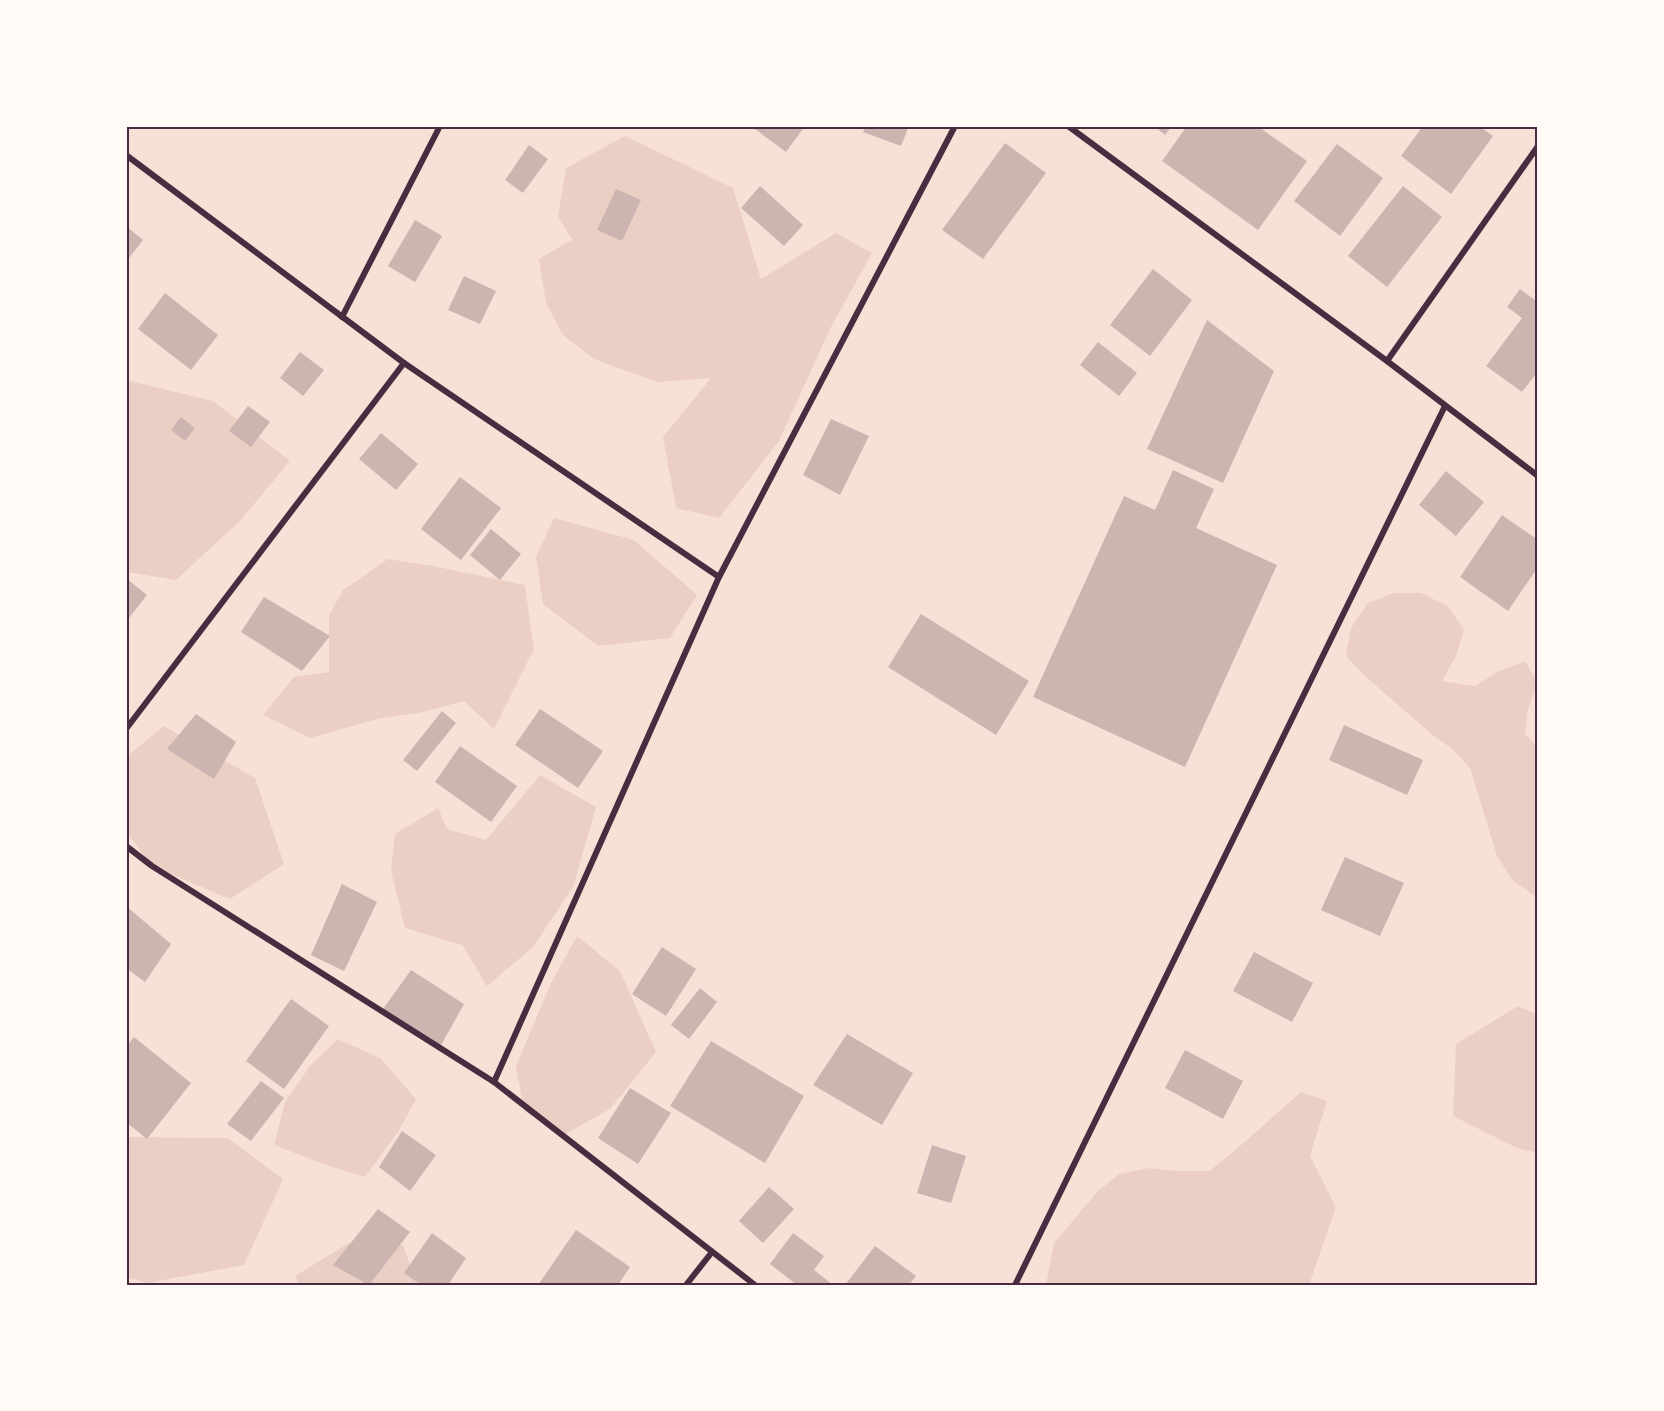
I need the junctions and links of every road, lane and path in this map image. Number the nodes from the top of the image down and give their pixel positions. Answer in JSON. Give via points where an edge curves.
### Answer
{"nodes":[{"id":1,"x":440,"y":126,"type":"edge"},
{"id":2,"x":955,"y":126,"type":"edge"},
{"id":3,"x":1068,"y":126,"type":"edge"},
{"id":4,"x":1538,"y":146,"type":"edge"},
{"id":5,"x":126,"y":155,"type":"edge"},
{"id":6,"x":342,"y":317,"type":"junction"},
{"id":7,"x":1387,"y":361,"type":"junction"},
{"id":8,"x":404,"y":363,"type":"junction"},
{"id":9,"x":1445,"y":406,"type":"junction"},
{"id":10,"x":1538,"y":476,"type":"edge"},
{"id":11,"x":719,"y":577,"type":"junction"},
{"id":12,"x":126,"y":729,"type":"edge"},
{"id":13,"x":126,"y":846,"type":"edge"},
{"id":14,"x":494,"y":1082,"type":"junction"},
{"id":15,"x":712,"y":1252,"type":"junction"},
{"id":16,"x":686,"y":1285,"type":"edge"},
{"id":17,"x":755,"y":1285,"type":"edge"},
{"id":18,"x":1015,"y":1285,"type":"edge"}],
"edges":[{"from":1,"to":6,"type":"street"},
{"from":2,"to":11,"type":"street"},
{"from":3,"to":7,"type":"street"},
{"from":4,"to":7,"type":"street"},
{"from":5,"to":6,"type":"street"},
{"from":6,"to":8,"type":"street"},
{"from":7,"to":9,"type":"street"},
{"from":8,"to":11,"type":"street"},
{"from":8,"to":12,"type":"street"},
{"from":9,"to":10,"type":"street"},
{"from":9,"to":18,"type":"street"},
{"from":11,"to":14,"type":"street"},
{"from":13,"to":14,"type":"street"},
{"from":14,"to":15,"type":"street"},
{"from":15,"to":16,"type":"street"},
{"from":15,"to":17,"type":"street"}]}
